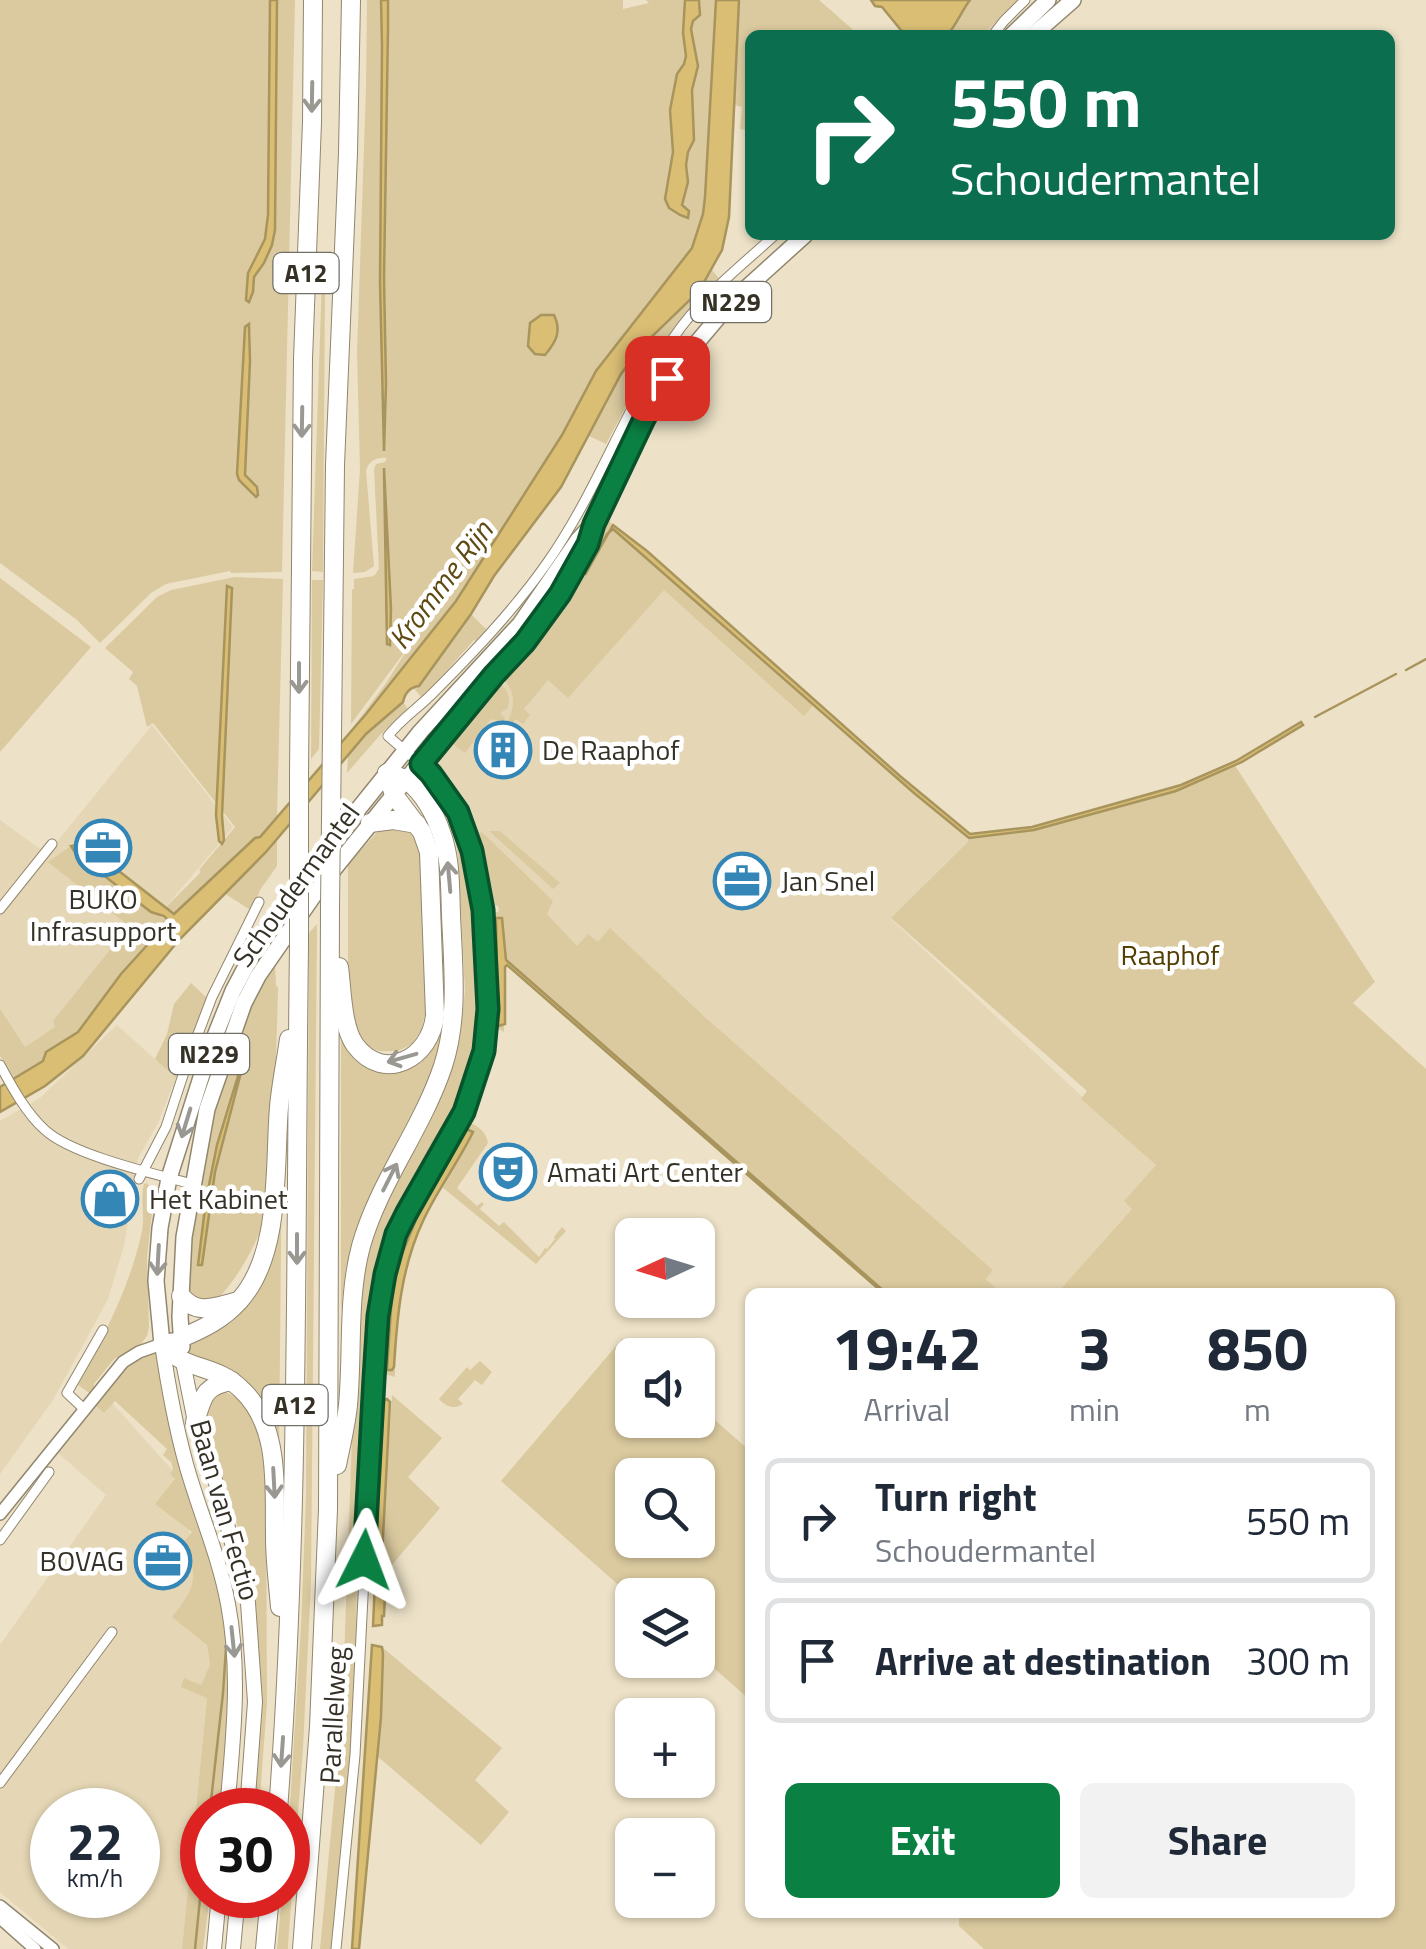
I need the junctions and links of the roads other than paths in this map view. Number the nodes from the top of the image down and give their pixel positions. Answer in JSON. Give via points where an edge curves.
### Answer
{"nodes":[{"id":1,"x":313,"y":0,"type":"edge"},
{"id":2,"x":350,"y":0,"type":"edge"},
{"id":3,"x":1025,"y":0,"type":"edge"},
{"id":4,"x":1048,"y":0,"type":"edge"},
{"id":5,"x":1073,"y":0,"type":"edge"},
{"id":6,"x":997,"y":30,"type":"edge"},
{"id":7,"x":1017,"y":30,"type":"edge"},
{"id":8,"x":1039,"y":30,"type":"edge"},
{"id":9,"x":770,"y":240,"type":"edge"},
{"id":10,"x":799,"y":240,"type":"edge"},
{"id":11,"x":653,"y":386,"type":"junction"},
{"id":12,"x":594,"y":524,"type":"junction"},
{"id":13,"x":405,"y":752,"type":"junction"},
{"id":14,"x":421,"y":764,"type":"junction"},
{"id":15,"x":387,"y":772,"type":"junction"},
{"id":16,"x":407,"y":780,"type":"junction"},
{"id":17,"x":394,"y":795,"type":"junction"},
{"id":18,"x":370,"y":823,"type":"junction"},
{"id":19,"x":417,"y":824,"type":"junction"},
{"id":20,"x":52,"y":844,"type":"dead end"},
{"id":21,"x":259,"y":902,"type":"dead end"},
{"id":22,"x":330,"y":907,"type":"junction"},
{"id":23,"x":0,"y":909,"type":"edge"},
{"id":24,"x":299,"y":974,"type":"junction"},
{"id":25,"x":0,"y":1066,"type":"edge"},
{"id":26,"x":141,"y":1175,"type":"junction"},
{"id":27,"x":169,"y":1178,"type":"junction"},
{"id":28,"x":192,"y":1184,"type":"junction"},
{"id":29,"x":181,"y":1296,"type":"junction"},
{"id":30,"x":240,"y":1300,"type":"junction"},
{"id":31,"x":103,"y":1330,"type":"dead end"},
{"id":32,"x":181,"y":1338,"type":"junction"},
{"id":33,"x":162,"y":1344,"type":"junction"},
{"id":34,"x":183,"y":1362,"type":"junction"},
{"id":35,"x":232,"y":1381,"type":"junction"},
{"id":36,"x":84,"y":1409,"type":"junction"},
{"id":37,"x":195,"y":1422,"type":"junction"},
{"id":38,"x":50,"y":1472,"type":"dead end"},
{"id":39,"x":328,"y":1509,"type":"junction"},
{"id":40,"x":0,"y":1514,"type":"edge"},
{"id":41,"x":0,"y":1540,"type":"edge"},
{"id":42,"x":112,"y":1632,"type":"dead end"},
{"id":43,"x":286,"y":1694,"type":"junction"},
{"id":44,"x":0,"y":1783,"type":"edge"},
{"id":45,"x":228,"y":1788,"type":"edge"},
{"id":46,"x":248,"y":1788,"type":"edge"},
{"id":47,"x":280,"y":1788,"type":"edge"},
{"id":48,"x":0,"y":1906,"type":"edge"},
{"id":49,"x":0,"y":1918,"type":"edge"},
{"id":50,"x":217,"y":1918,"type":"edge"},
{"id":51,"x":236,"y":1918,"type":"edge"},
{"id":52,"x":268,"y":1918,"type":"edge"},
{"id":53,"x":35,"y":1949,"type":"edge"},
{"id":54,"x":53,"y":1949,"type":"edge"},
{"id":55,"x":214,"y":1949,"type":"edge"},
{"id":56,"x":233,"y":1949,"type":"edge"},
{"id":57,"x":265,"y":1949,"type":"edge"},
{"id":58,"x":302,"y":1949,"type":"edge"},
{"id":59,"x":336,"y":1949,"type":"edge"}],
"edges":[{"from":1,"to":24,"type":"highway","number":"A12","one_way":true,"bridge":true},
{"from":2,"to":22,"type":"highway","number":"A12","bridge":true},
{"from":3,"to":6,"type":"street"},
{"from":4,"to":7,"type":"main road"},
{"from":5,"to":8,"type":"main road"},
{"from":9,"to":11,"type":"street","name":"Schoudermantel","via":[[675,334]]},
{"from":10,"to":11,"type":"main road","name":"Schoudermantel","number":"N229"},
{"from":11,"to":12,"type":"main road","name":"Schoudermantel","number":"N229"},
{"from":11,"to":13,"type":"street","name":"Schoudermantel","via":[[546,564],[388,736]]},
{"from":12,"to":13,"type":"main road","name":"Schoudermantel","number":"N229","via":[[520,624]]},
{"from":12,"to":14,"type":"main road","name":"Schoudermantel","number":"N229","via":[[560,594]]},
{"from":13,"to":14,"type":"street","name":"Parallelweg"},
{"from":13,"to":15,"type":"main road","name":"Schoudermantel","number":"N229"},
{"from":14,"to":16,"type":"main road","name":"Schoudermantel","number":"N229"},
{"from":14,"to":59,"type":"street","name":"Parallelweg","via":[[458,812],[472,851],[488,1009],[475,1084],[406,1214],[381,1297],[355,1754]]},
{"from":15,"to":16,"type":"highway"},
{"from":15,"to":17,"type":"highway"},
{"from":15,"to":27,"type":"main road","name":"Schoudermantel","number":"N229","one_way":true,"via":[[262,936],[212,1046]]},
{"from":16,"to":17,"type":"main road","name":"Schoudermantel","number":"N229"},
{"from":39,"to":16,"type":"highway","number":"A12","one_way":true,"via":[[348,1408],[360,1249],[437,1083],[453,1023],[446,848],[436,818]]},
{"from":17,"to":18,"type":"main road","name":"Schoudermantel","number":"N229"},
{"from":17,"to":19,"type":"highway","number":"A12"},
{"from":18,"to":19,"type":"highway"},
{"from":18,"to":28,"type":"main road","name":"Schoudermantel","number":"N229","via":[[272,953],[244,1003],[207,1109]]},
{"from":19,"to":22,"type":"highway","number":"A12","one_way":true,"via":[[429,852],[436,1001],[426,1045],[410,1059],[376,1060],[352,1041]]},
{"from":20,"to":23,"type":"street"},
{"from":21,"to":26,"type":"street","name":"Schoudermantel","via":[[212,997],[166,1127]]},
{"from":22,"to":39,"type":"highway","number":"A12"},
{"from":24,"to":30,"type":"highway","number":"A12","via":[[279,1106],[271,1225]]},
{"from":24,"to":43,"type":"highway","number":"A12","one_way":true},
{"from":25,"to":26,"type":"street","via":[[46,1131]]},
{"from":26,"to":27,"type":"street"},
{"from":27,"to":28,"type":"street"},
{"from":27,"to":33,"type":"main road","name":"Schoudermantel","number":"N229","one_way":true,"via":[[156,1280]]},
{"from":28,"to":29,"type":"main road","name":"Schoudermantel","number":"N229"},
{"from":29,"to":30,"type":"highway","via":[[199,1309]]},
{"from":29,"to":32,"type":"main road","name":"Schoudermantel","number":"N229"},
{"from":30,"to":32,"type":"highway","number":"A12","via":[[212,1324]]},
{"from":31,"to":36,"type":"street","via":[[67,1393]]},
{"from":32,"to":33,"type":"main road"},
{"from":32,"to":34,"type":"main road","name":"Schoudermantel","number":"N229"},
{"from":33,"to":34,"type":"highway","number":"A12"},
{"from":33,"to":36,"type":"street","via":[[123,1362]]},
{"from":33,"to":45,"type":"main road","name":"Baan van Fectio","one_way":true,"via":[[172,1414],[221,1572],[233,1640]]},
{"from":34,"to":35,"type":"highway","number":"A12"},
{"from":34,"to":37,"type":"main road","name":"Baan van Fectio"},
{"from":35,"to":37,"type":"highway","number":"A12","via":[[204,1394]]},
{"from":35,"to":43,"type":"highway","number":"A12","one_way":true,"via":[[266,1425]]},
{"from":36,"to":40,"type":"street"},
{"from":37,"to":46,"type":"main road","name":"Baan van Fectio","via":[[248,1604],[255,1702]]},
{"from":38,"to":41,"type":"street"},
{"from":39,"to":58,"type":"highway","number":"A12"},
{"from":42,"to":44,"type":"street"},
{"from":43,"to":47,"type":"highway","number":"A12","one_way":true},
{"from":48,"to":54,"type":"street"},
{"from":49,"to":53,"type":"street"},
{"from":50,"to":55,"type":"main road"},
{"from":51,"to":56,"type":"main road"},
{"from":52,"to":57,"type":"highway"}]}
